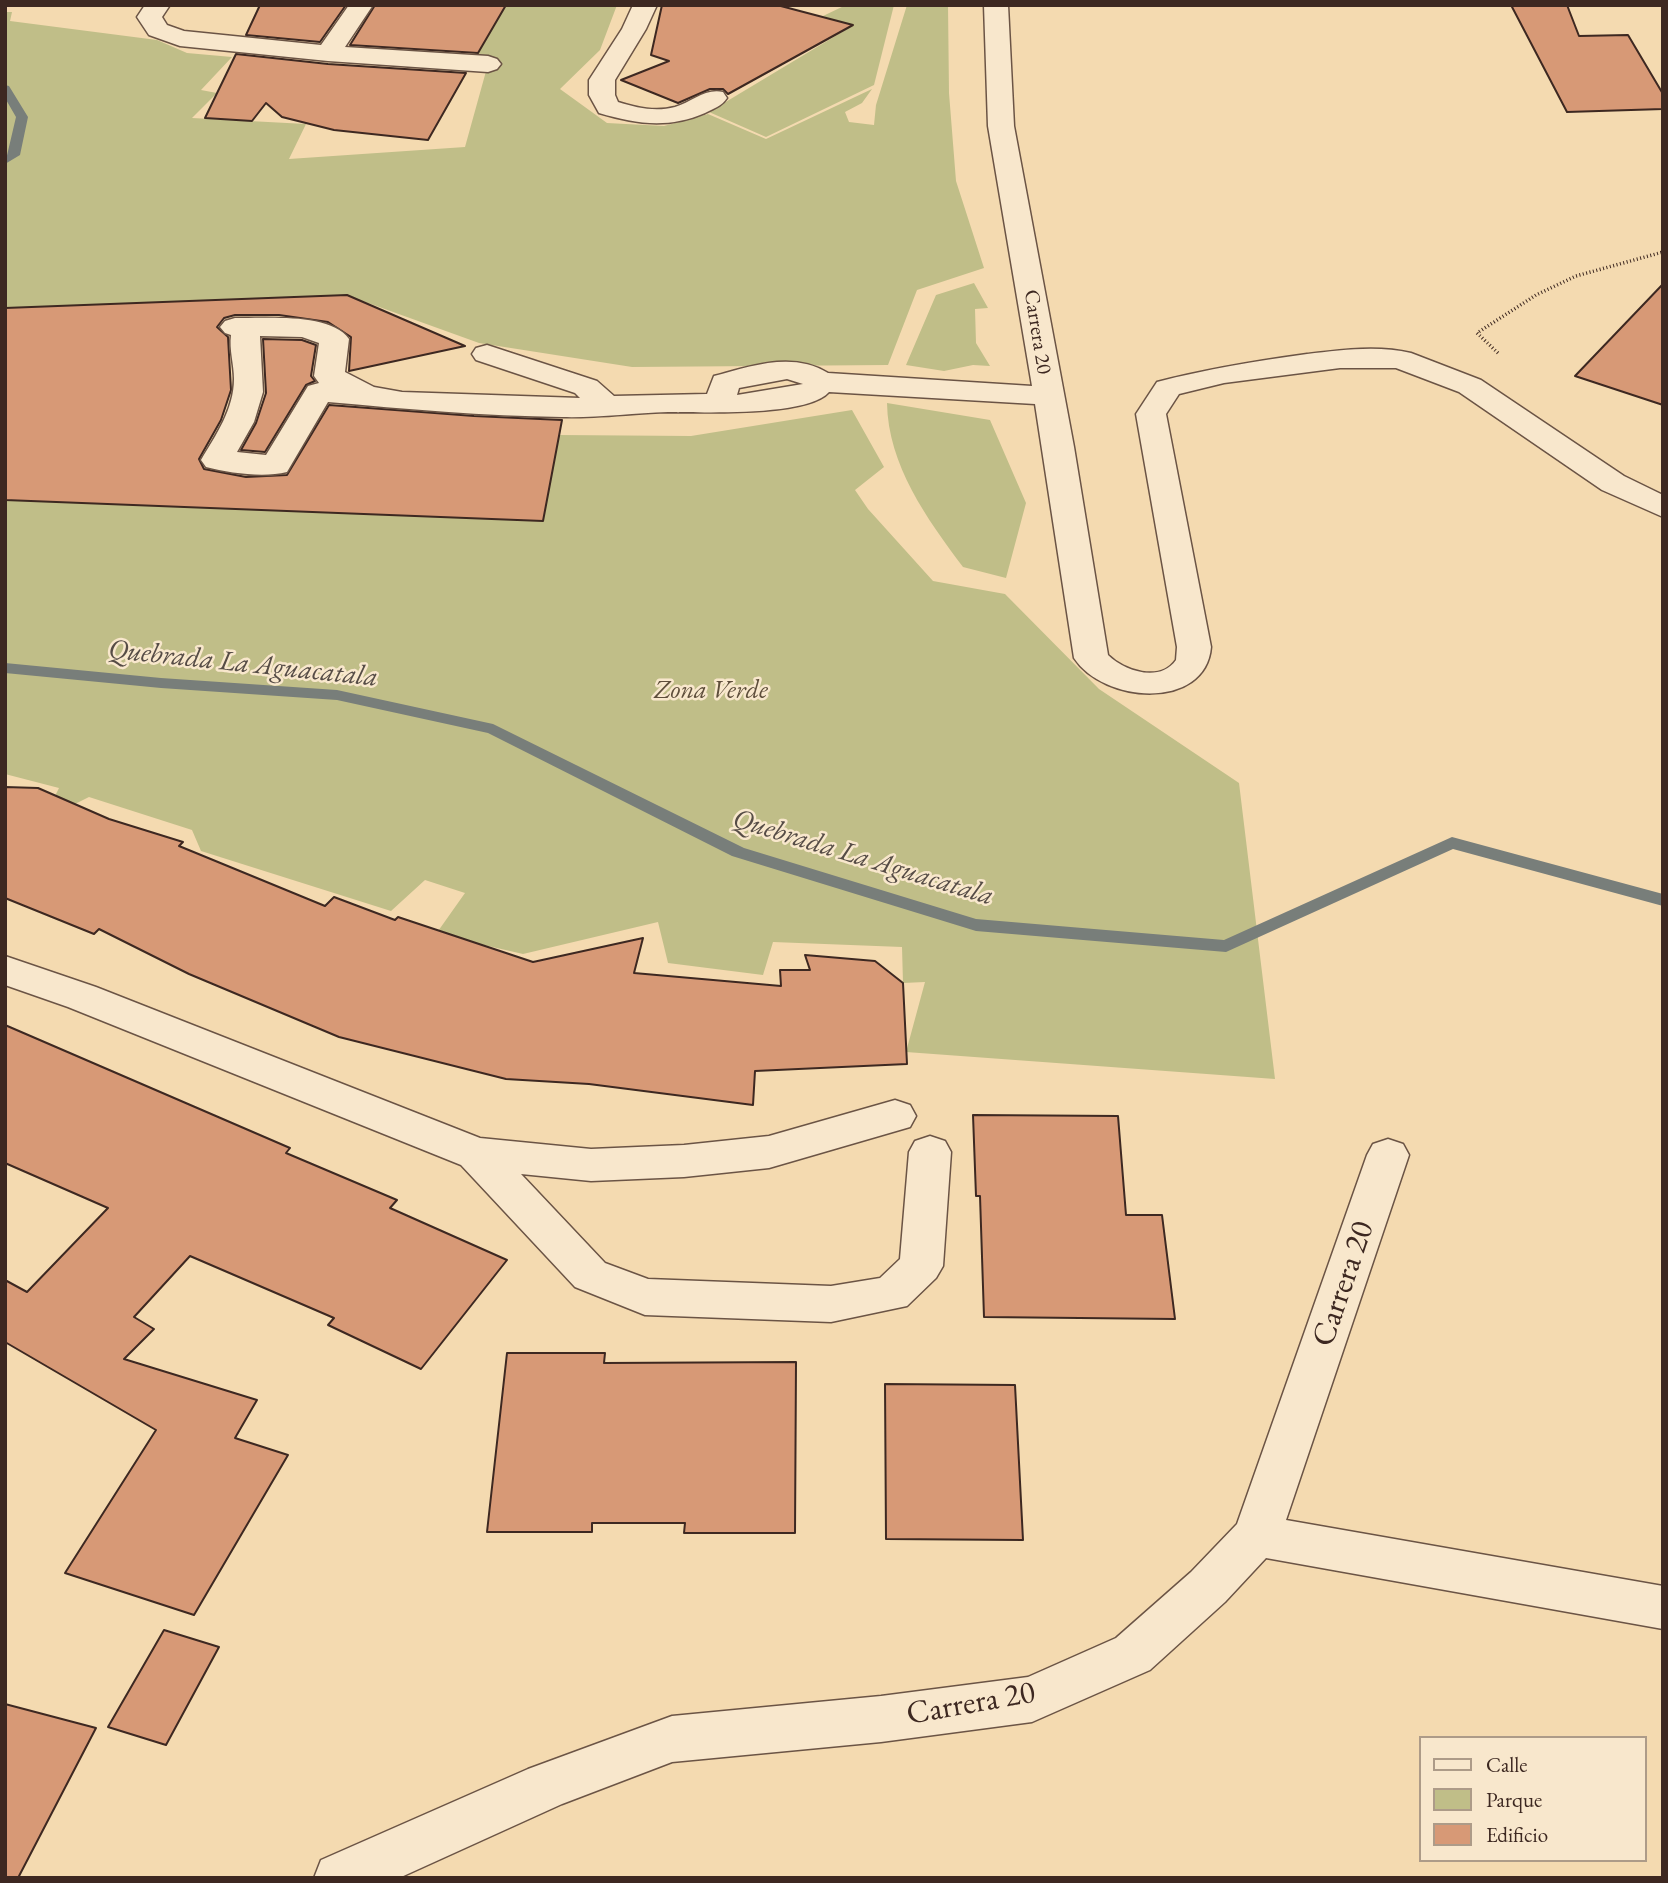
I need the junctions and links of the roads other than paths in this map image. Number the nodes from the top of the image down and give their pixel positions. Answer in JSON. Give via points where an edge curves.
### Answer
{"nodes":[{"id":1,"x":158,"y":5,"type":"edge"},
{"id":2,"x":361,"y":5,"type":"edge"},
{"id":3,"x":645,"y":5,"type":"edge"},
{"id":4,"x":996,"y":5,"type":"edge"},
{"id":5,"x":328,"y":53,"type":"junction"},
{"id":6,"x":488,"y":64,"type":"dead end"},
{"id":7,"x":715,"y":98,"type":"dead end"},
{"id":8,"x":487,"y":354,"type":"dead end"},
{"id":9,"x":1047,"y":396,"type":"junction"},
{"id":10,"x":379,"y":397,"type":"junction"},
{"id":11,"x":607,"y":405,"type":"junction"},
{"id":12,"x":1663,"y":507,"type":"edge"},
{"id":13,"x":5,"y":970,"type":"edge"},
{"id":14,"x":895,"y":1116,"type":"dead end"},
{"id":15,"x":930,"y":1152,"type":"dead end"},
{"id":16,"x":476,"y":1154,"type":"junction"},
{"id":17,"x":1388,"y":1155,"type":"dead end"},
{"id":18,"x":1257,"y":1536,"type":"junction"},
{"id":19,"x":1663,"y":1608,"type":"edge"},
{"id":20,"x":340,"y":1878,"type":"edge"}],
"edges":[{"from":1,"to":5,"type":"street","via":[[149,17],[158,30],[180,38]]},
{"from":2,"to":5,"type":"street"},
{"from":3,"to":7,"type":"street","via":[[643,37],[602,80],[608,107],[629,115],[662,118],[692,111]]},
{"from":4,"to":9,"type":"street","name":"Carrera 20","via":[[1001,126]]},
{"from":5,"to":6,"type":"street"},
{"from":8,"to":11,"type":"street","via":[[586,387]]},
{"from":9,"to":11,"type":"street","via":[[821,383],[801,395],[740,404]]},
{"from":9,"to":12,"type":"street","name":"Carrera 20","via":[[1091,658],[1101,670],[1127,682],[1155,684],[1184,673],[1192,664],[1194,647],[1151,414],[1167,388],[1224,374],[1340,359],[1400,359],[1470,386],[1613,482]]},
{"from":10,"to":10,"type":"street","via":[[328,376],[334,339],[306,328],[241,327],[249,381],[241,419],[217,460],[275,465],[319,392]]},
{"from":10,"to":11,"type":"street","via":[[541,407]]},
{"from":13,"to":16,"type":"street"},
{"from":14,"to":16,"type":"street","via":[[769,1152],[684,1161],[592,1164]]},
{"from":15,"to":16,"type":"street","via":[[921,1266],[891,1294],[831,1304],[645,1297],[590,1275]]},
{"from":17,"to":18,"type":"street","name":"Carrera 20"},
{"from":18,"to":19,"type":"street"},
{"from":18,"to":20,"type":"street","name":"Carrera 20","via":[[1133,1654],[1032,1699],[672,1739],[547,1786]]}]}
